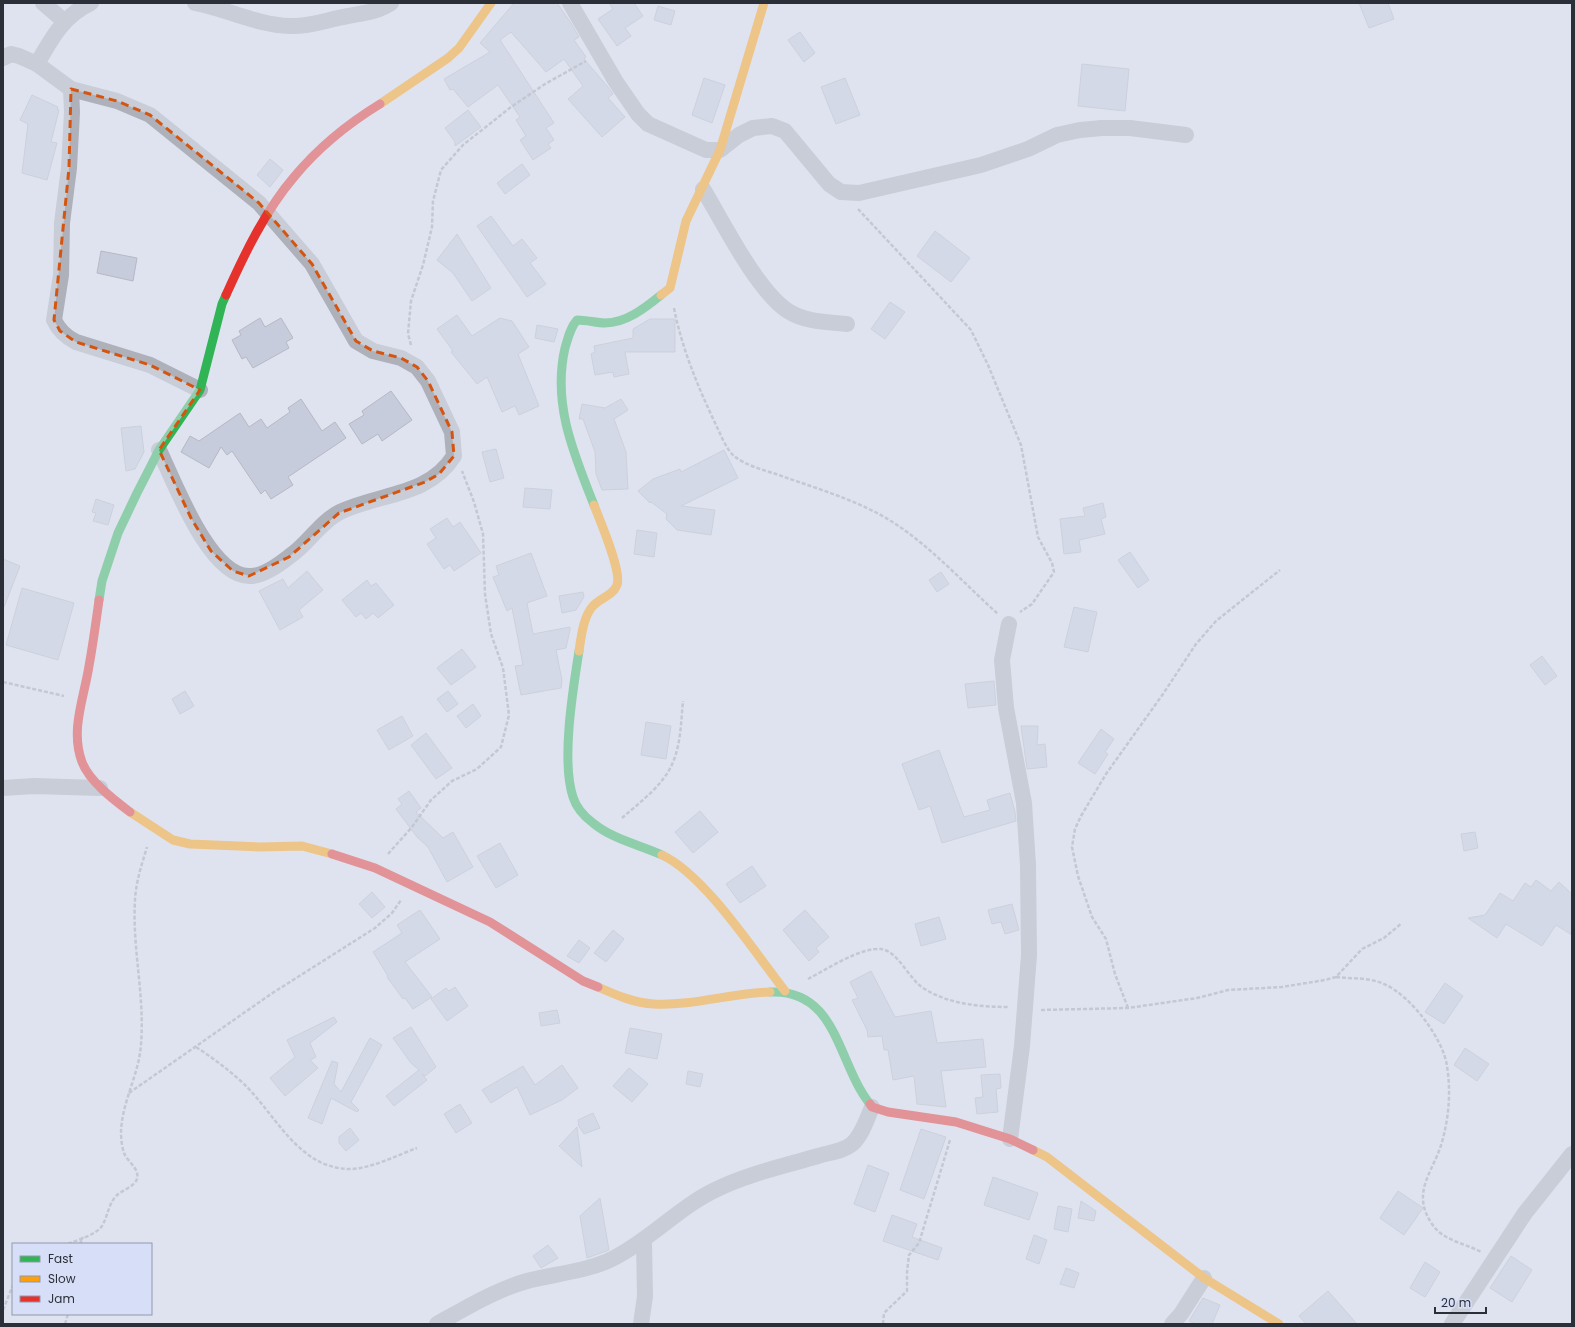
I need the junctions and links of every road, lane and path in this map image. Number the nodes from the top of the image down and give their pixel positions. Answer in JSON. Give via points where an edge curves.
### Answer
{"nodes":[{"id":1,"x":43,"y":3,"type":"edge"},
{"id":2,"x":91,"y":3,"type":"edge"},
{"id":3,"x":195,"y":3,"type":"edge"},
{"id":4,"x":391,"y":3,"type":"edge"},
{"id":5,"x":491,"y":3,"type":"edge"},
{"id":6,"x":570,"y":3,"type":"edge"},
{"id":7,"x":764,"y":3,"type":"edge"},
{"id":8,"x":64,"y":21,"type":"junction"},
{"id":9,"x":599,"y":53,"type":"junction"},
{"id":10,"x":3,"y":58,"type":"edge"},
{"id":11,"x":37,"y":64,"type":"junction"},
{"id":12,"x":71,"y":89,"type":"junction"},
{"id":13,"x":1186,"y":135,"type":"dead end"},
{"id":14,"x":720,"y":150,"type":"junction"},
{"id":15,"x":703,"y":189,"type":"junction"},
{"id":16,"x":841,"y":192,"type":"junction"},
{"id":17,"x":268,"y":213,"type":"junction"},
{"id":18,"x":670,"y":288,"type":"junction"},
{"id":19,"x":847,"y":324,"type":"dead end"},
{"id":20,"x":417,"y":367,"type":"junction"},
{"id":21,"x":200,"y":390,"type":"junction"},
{"id":22,"x":159,"y":450,"type":"junction"},
{"id":23,"x":454,"y":456,"type":"junction"},
{"id":24,"x":1280,"y":570,"type":"dead end"},
{"id":25,"x":1009,"y":624,"type":"junction"},
{"id":26,"x":3,"y":682,"type":"edge"},
{"id":27,"x":81,"y":701,"type":"junction"},
{"id":28,"x":683,"y":701,"type":"dead end"},
{"id":29,"x":3,"y":788,"type":"edge"},
{"id":30,"x":100,"y":788,"type":"junction"},
{"id":31,"x":153,"y":829,"type":"junction"},
{"id":32,"x":605,"y":832,"type":"junction"},
{"id":33,"x":375,"y":868,"type":"junction"},
{"id":34,"x":409,"y":884,"type":"junction"},
{"id":35,"x":1402,"y":923,"type":"dead end"},
{"id":36,"x":1336,"y":977,"type":"junction"},
{"id":37,"x":785,"y":991,"type":"junction"},
{"id":38,"x":1026,"y":1008,"type":"junction"},
{"id":39,"x":1128,"y":1008,"type":"junction"},
{"id":40,"x":196,"y":1047,"type":"junction"},
{"id":41,"x":128,"y":1094,"type":"junction"},
{"id":42,"x":872,"y":1107,"type":"junction"},
{"id":43,"x":956,"y":1122,"type":"junction"},
{"id":44,"x":1010,"y":1139,"type":"junction"},
{"id":45,"x":417,"y":1148,"type":"dead end"},
{"id":46,"x":1572,"y":1154,"type":"edge"},
{"id":47,"x":83,"y":1237,"type":"junction"},
{"id":48,"x":644,"y":1241,"type":"junction"},
{"id":49,"x":70,"y":1243,"type":"edge"},
{"id":50,"x":80,"y":1243,"type":"edge"},
{"id":51,"x":1494,"y":1260,"type":"junction"},
{"id":52,"x":1204,"y":1278,"type":"junction"},
{"id":53,"x":12,"y":1288,"type":"edge"},
{"id":54,"x":3,"y":1310,"type":"edge"},
{"id":55,"x":437,"y":1324,"type":"edge"},
{"id":56,"x":641,"y":1324,"type":"edge"},
{"id":57,"x":883,"y":1324,"type":"edge"},
{"id":58,"x":1172,"y":1324,"type":"edge"},
{"id":59,"x":1279,"y":1324,"type":"edge"},
{"id":60,"x":1452,"y":1324,"type":"edge"}],
"edges":[{"from":1,"to":8,"type":"street"},
{"from":2,"to":8,"type":"street"},
{"from":3,"to":4,"type":"street","via":[[235,16],[290,26],[376,11]]},
{"from":5,"to":17,"type":"street","via":[[458,48],[434,69],[373,108],[334,137],[294,177]]},
{"from":6,"to":9,"type":"street"},
{"from":7,"to":14,"type":"street"},
{"from":8,"to":11,"type":"street"},
{"from":9,"to":14,"type":"street","via":[[627,99],[648,124],[706,150]]},
{"from":9,"to":20,"type":"path","via":[[511,107],[463,145],[441,170],[433,201],[432,227],[411,301],[408,334]]},
{"from":10,"to":11,"type":"street","via":[[11,54]]},
{"from":11,"to":12,"type":"street"},
{"from":12,"to":17,"type":"street","via":[[117,101],[150,115]]},
{"from":12,"to":21,"type":"street","via":[[69,168],[62,223],[61,275],[54,320],[56,326],[67,338],[150,364]]},
{"from":13,"to":16,"type":"street","via":[[1130,128],[1080,130],[1057,135],[1028,149],[981,165],[859,193]]},
{"from":14,"to":15,"type":"street"},
{"from":14,"to":16,"type":"street","via":[[753,128],[772,126],[785,131],[829,184]]},
{"from":15,"to":18,"type":"street","via":[[686,221]]},
{"from":15,"to":19,"type":"street","via":[[767,292],[788,311],[811,320]]},
{"from":16,"to":25,"type":"path","via":[[972,330],[1021,445],[1038,537],[1052,562],[1054,572],[1032,604]]},
{"from":17,"to":20,"type":"street","via":[[312,264],[356,341],[384,354],[401,358]]},
{"from":17,"to":21,"type":"street","via":[[229,286]]},
{"from":18,"to":25,"type":"path","via":[[696,384],[725,444],[734,456],[757,468],[834,496],[848,498],[882,516],[909,533]]},
{"from":18,"to":32,"type":"street","via":[[632,316],[622,320],[605,323],[577,320],[570,330],[561,367],[562,406],[566,423],[609,546],[618,580],[611,593],[595,602],[589,610],[582,636],[570,726],[568,768],[573,798],[589,821]]},
{"from":20,"to":23,"type":"street","via":[[428,381],[452,432]]},
{"from":21,"to":22,"type":"street"},
{"from":22,"to":23,"type":"street","via":[[191,518],[211,551],[233,571],[249,576],[256,576],[289,557],[339,513],[359,504],[409,490],[439,474]]},
{"from":22,"to":27,"type":"street","via":[[118,533],[102,581],[89,667]]},
{"from":23,"to":33,"type":"path","via":[[469,489],[483,534],[485,594],[491,634],[503,668],[509,715],[501,747],[477,769],[452,781],[431,800],[412,827]]},
{"from":24,"to":39,"type":"path","via":[[1216,621],[1196,644],[1110,768],[1075,829],[1072,846],[1078,876],[1092,917],[1106,939],[1115,974]]},
{"from":25,"to":38,"type":"street","via":[[1002,660],[1006,708],[1024,802],[1029,955]]},
{"from":26,"to":27,"type":"path"},
{"from":27,"to":30,"type":"street","via":[[77,741],[82,763]]},
{"from":28,"to":32,"type":"path","via":[[677,748],[664,778]]},
{"from":29,"to":30,"type":"street"},
{"from":30,"to":31,"type":"street"},
{"from":31,"to":33,"type":"street","via":[[174,840],[190,844],[314,848]]},
{"from":31,"to":41,"type":"path","via":[[139,874],[135,900],[138,980],[143,1008],[138,1065]]},
{"from":32,"to":37,"type":"street","via":[[654,851],[683,867],[721,908]]},
{"from":33,"to":34,"type":"street"},
{"from":34,"to":37,"type":"street","via":[[490,922],[583,981],[627,999],[652,1004],[672,1004]]},
{"from":34,"to":40,"type":"path","via":[[392,913],[375,928],[271,994]]},
{"from":35,"to":36,"type":"path","via":[[1384,938],[1362,949]]},
{"from":36,"to":39,"type":"path","via":[[1282,987],[1222,991],[1197,998]]},
{"from":36,"to":51,"type":"path","via":[[1366,978],[1384,984],[1401,994],[1425,1019],[1447,1064],[1450,1096],[1442,1143],[1426,1178],[1422,1195],[1426,1212],[1442,1236],[1473,1247]]},
{"from":37,"to":38,"type":"path","via":[[870,949],[883,949],[894,955],[922,988],[940,997],[956,1003]]},
{"from":37,"to":42,"type":"street","via":[[804,997],[814,1004],[843,1050],[860,1092]]},
{"from":38,"to":39,"type":"path"},
{"from":38,"to":44,"type":"street"},
{"from":40,"to":41,"type":"path"},
{"from":40,"to":45,"type":"path","via":[[244,1084],[284,1132],[320,1163],[335,1168],[352,1169]]},
{"from":41,"to":47,"type":"path","via":[[121,1127],[122,1143],[123,1152],[137,1177],[133,1184],[117,1195],[110,1204],[102,1227]]},
{"from":42,"to":43,"type":"street","via":[[888,1112]]},
{"from":42,"to":48,"type":"street","via":[[860,1134],[852,1144],[840,1151],[780,1166],[715,1190],[678,1212]]},
{"from":43,"to":44,"type":"street"},
{"from":43,"to":57,"type":"path","via":[[919,1243],[909,1255],[907,1291],[884,1313]]},
{"from":44,"to":52,"type":"street","via":[[1047,1157]]},
{"from":46,"to":51,"type":"street","via":[[1525,1213]]},
{"from":47,"to":49,"type":"path"},
{"from":47,"to":50,"type":"path"},
{"from":48,"to":55,"type":"street","via":[[613,1258],[559,1275],[526,1281],[493,1293]]},
{"from":48,"to":56,"type":"street"},
{"from":51,"to":60,"type":"street"},
{"from":52,"to":58,"type":"street"},
{"from":52,"to":59,"type":"street"},
{"from":53,"to":54,"type":"path"}]}
